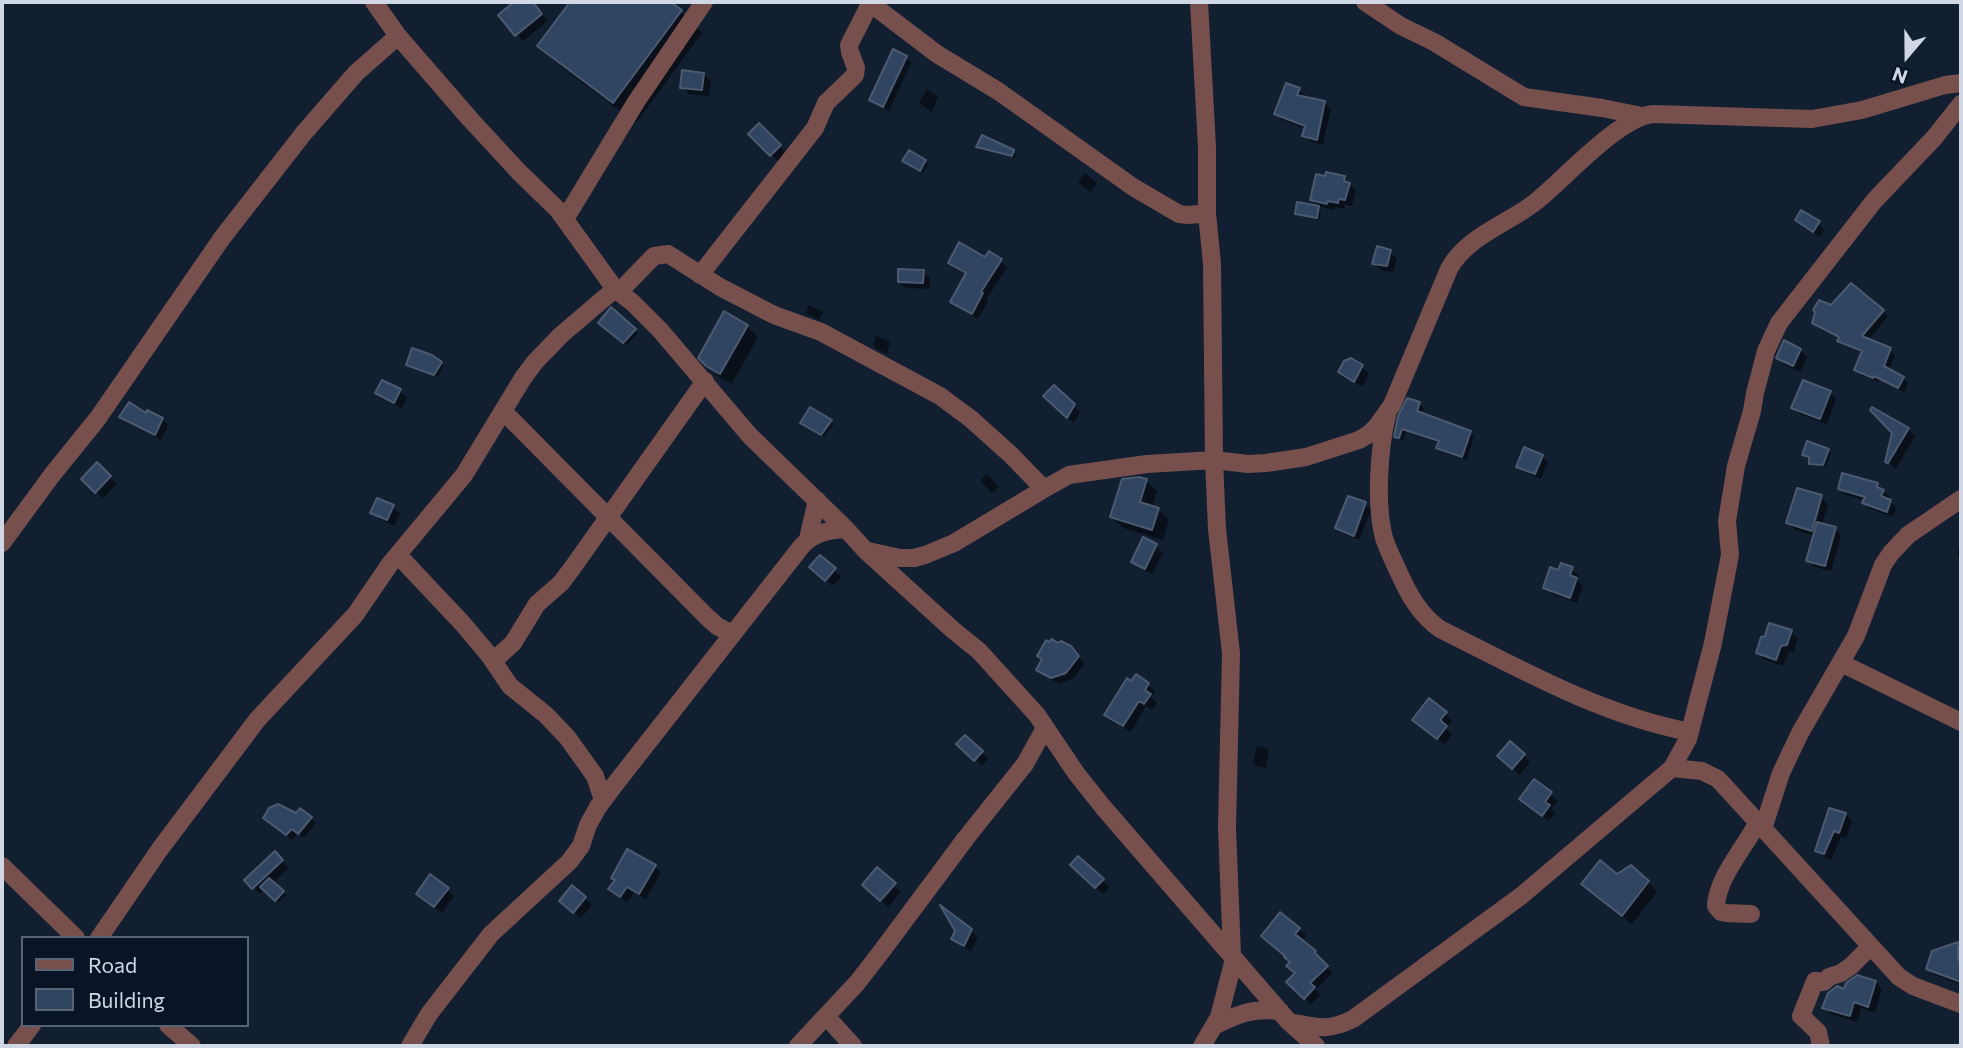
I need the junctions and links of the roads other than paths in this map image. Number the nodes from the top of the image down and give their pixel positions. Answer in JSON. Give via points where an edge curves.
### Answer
{"nodes":[{"id":1,"x":374,"y":2,"type":"edge"},
{"id":2,"x":704,"y":2,"type":"edge"},
{"id":3,"x":870,"y":2,"type":"edge"},
{"id":4,"x":1199,"y":2,"type":"edge"},
{"id":5,"x":1365,"y":2,"type":"edge"},
{"id":6,"x":398,"y":36,"type":"junction"},
{"id":7,"x":1961,"y":83,"type":"edge"},
{"id":8,"x":1961,"y":104,"type":"edge"},
{"id":9,"x":1642,"y":116,"type":"junction"},
{"id":10,"x":1207,"y":213,"type":"junction"},
{"id":11,"x":565,"y":219,"type":"junction"},
{"id":12,"x":700,"y":275,"type":"junction"},
{"id":13,"x":617,"y":291,"type":"junction"},
{"id":14,"x":705,"y":381,"type":"junction"},
{"id":15,"x":1389,"y":410,"type":"junction"},
{"id":16,"x":503,"y":411,"type":"junction"},
{"id":17,"x":1214,"y":460,"type":"junction"},
{"id":18,"x":1044,"y":489,"type":"junction"},
{"id":19,"x":1961,"y":499,"type":"edge"},
{"id":20,"x":817,"y":500,"type":"junction"},
{"id":21,"x":609,"y":518,"type":"junction"},
{"id":22,"x":846,"y":529,"type":"junction"},
{"id":23,"x":808,"y":539,"type":"junction"},
{"id":24,"x":2,"y":543,"type":"edge"},
{"id":25,"x":865,"y":550,"type":"junction"},
{"id":26,"x":398,"y":555,"type":"junction"},
{"id":27,"x":732,"y":634,"type":"junction"},
{"id":28,"x":493,"y":661,"type":"junction"},
{"id":29,"x":1842,"y":663,"type":"junction"},
{"id":30,"x":1961,"y":722,"type":"edge"},
{"id":31,"x":1045,"y":728,"type":"junction"},
{"id":32,"x":1690,"y":732,"type":"junction"},
{"id":33,"x":1672,"y":768,"type":"junction"},
{"id":34,"x":603,"y":800,"type":"junction"},
{"id":35,"x":1761,"y":826,"type":"junction"},
{"id":36,"x":2,"y":866,"type":"edge"},
{"id":37,"x":1751,"y":914,"type":"dead end"},
{"id":38,"x":74,"y":936,"type":"edge"},
{"id":39,"x":100,"y":936,"type":"edge"},
{"id":40,"x":1871,"y":946,"type":"junction"},
{"id":41,"x":1233,"y":957,"type":"junction"},
{"id":42,"x":1961,"y":1004,"type":"edge"},
{"id":43,"x":826,"y":1016,"type":"junction"},
{"id":44,"x":1284,"y":1016,"type":"junction"},
{"id":45,"x":1214,"y":1026,"type":"junction"},
{"id":46,"x":30,"y":1027,"type":"edge"},
{"id":47,"x":170,"y":1027,"type":"edge"},
{"id":48,"x":16,"y":1046,"type":"edge"},
{"id":49,"x":192,"y":1046,"type":"edge"},
{"id":50,"x":410,"y":1046,"type":"edge"},
{"id":51,"x":798,"y":1046,"type":"edge"},
{"id":52,"x":853,"y":1046,"type":"edge"},
{"id":53,"x":1202,"y":1046,"type":"edge"},
{"id":54,"x":1316,"y":1046,"type":"edge"},
{"id":55,"x":1821,"y":1046,"type":"edge"}],
"edges":[{"from":1,"to":6,"type":"street"},
{"from":2,"to":11,"type":"street"},
{"from":3,"to":10,"type":"street","via":[[937,54],[998,91],[1133,187],[1179,214]]},
{"from":3,"to":12,"type":"street","via":[[849,45],[855,75],[826,103],[815,128]]},
{"from":4,"to":10,"type":"street"},
{"from":5,"to":9,"type":"street","via":[[1524,97]]},
{"from":6,"to":11,"type":"street"},
{"from":6,"to":24,"type":"street","via":[[365,64],[303,134],[222,238],[98,418]]},
{"from":7,"to":9,"type":"street","via":[[1812,119]]},
{"from":8,"to":32,"type":"street","via":[[1874,201],[1779,323],[1766,351],[1736,466],[1727,521],[1730,555]]},
{"from":9,"to":15,"type":"street","via":[[1613,134],[1533,204],[1457,256]]},
{"from":10,"to":17,"type":"street","via":[[1212,264]]},
{"from":11,"to":13,"type":"street"},
{"from":12,"to":13,"type":"street","via":[[674,257],[661,254]]},
{"from":12,"to":18,"type":"street","via":[[774,316],[853,348],[940,396],[971,419]]},
{"from":13,"to":14,"type":"street"},
{"from":13,"to":16,"type":"street","via":[[535,362]]},
{"from":14,"to":20,"type":"street","via":[[750,436]]},
{"from":14,"to":21,"type":"street"},
{"from":15,"to":17,"type":"street","via":[[1359,440],[1306,457],[1248,464]]},
{"from":15,"to":32,"type":"street","via":[[1382,435],[1382,527],[1403,582],[1424,616],[1451,634],[1592,703]]},
{"from":16,"to":21,"type":"street"},
{"from":16,"to":26,"type":"street","via":[[464,475]]},
{"from":17,"to":18,"type":"street","via":[[1086,472],[1069,475]]},
{"from":17,"to":41,"type":"street","via":[[1231,653],[1227,828]]},
{"from":18,"to":25,"type":"street","via":[[954,543],[925,555],[900,558]]},
{"from":19,"to":29,"type":"street","via":[[1908,535],[1891,553]]},
{"from":20,"to":22,"type":"street"},
{"from":20,"to":23,"type":"street"},
{"from":21,"to":27,"type":"street","via":[[707,617]]},
{"from":21,"to":28,"type":"street","via":[[561,583],[537,604],[508,649]]},
{"from":22,"to":23,"type":"street"},
{"from":22,"to":25,"type":"street"},
{"from":23,"to":27,"type":"street"},
{"from":25,"to":31,"type":"street","via":[[979,651]]},
{"from":26,"to":28,"type":"street"},
{"from":26,"to":39,"type":"street","via":[[355,615],[257,720]]},
{"from":27,"to":34,"type":"street"},
{"from":28,"to":34,"type":"street","via":[[510,686],[567,737],[595,776]]},
{"from":29,"to":30,"type":"street"},
{"from":29,"to":35,"type":"street","via":[[1800,733]]},
{"from":31,"to":41,"type":"street","via":[[1103,807]]},
{"from":31,"to":43,"type":"street","via":[[1025,764],[857,983]]},
{"from":32,"to":33,"type":"street"},
{"from":33,"to":35,"type":"street","via":[[1702,771],[1718,779]]},
{"from":33,"to":44,"type":"street","via":[[1521,896],[1353,1020],[1323,1029]]},
{"from":34,"to":50,"type":"street","via":[[569,862],[491,934]]},
{"from":35,"to":37,"type":"street","via":[[1729,869],[1716,903],[1721,912]]},
{"from":35,"to":40,"type":"street"},
{"from":36,"to":38,"type":"street"},
{"from":40,"to":42,"type":"street","via":[[1899,977]]},
{"from":40,"to":55,"type":"street","via":[[1841,973],[1824,982],[1815,981],[1801,1016],[1818,1032]]},
{"from":41,"to":44,"type":"street"},
{"from":41,"to":45,"type":"street","via":[[1224,1003]]},
{"from":43,"to":51,"type":"street"},
{"from":43,"to":52,"type":"street"},
{"from":44,"to":45,"type":"street","via":[[1257,1009]]},
{"from":44,"to":54,"type":"street"},
{"from":45,"to":53,"type":"street"},
{"from":46,"to":48,"type":"street"},
{"from":47,"to":49,"type":"street"}]}
